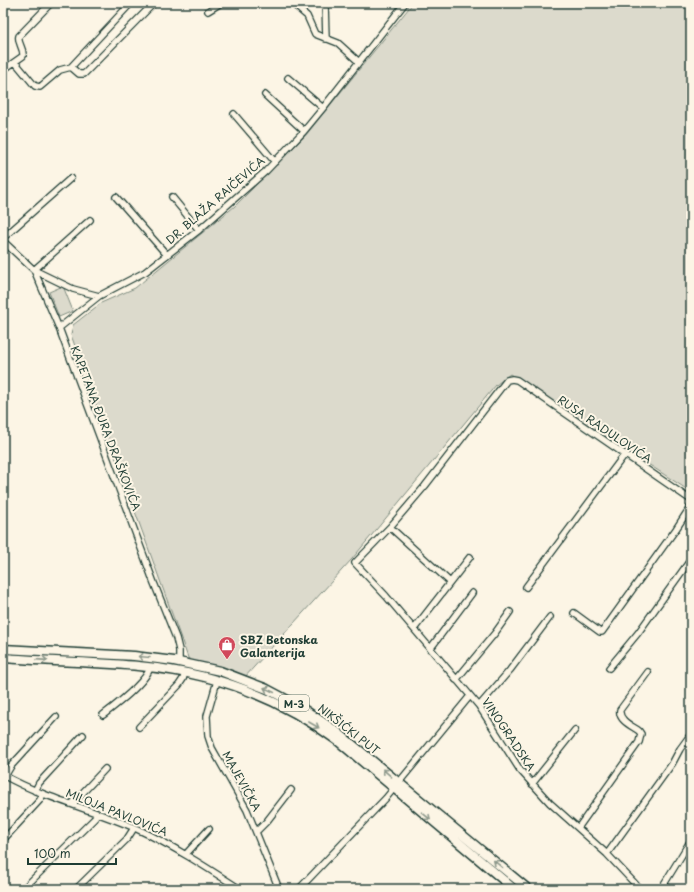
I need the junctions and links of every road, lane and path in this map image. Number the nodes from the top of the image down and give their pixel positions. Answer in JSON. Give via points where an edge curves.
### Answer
{"nodes":[{"id":1,"x":52,"y":3,"type":"edge"},
{"id":2,"x":131,"y":3,"type":"edge"},
{"id":3,"x":154,"y":3,"type":"edge"},
{"id":4,"x":221,"y":3,"type":"edge"},
{"id":5,"x":292,"y":3,"type":"edge"},
{"id":6,"x":325,"y":3,"type":"edge"},
{"id":7,"x":405,"y":3,"type":"edge"},
{"id":8,"x":208,"y":11,"type":"dead end"},
{"id":9,"x":326,"y":39,"type":"junction"},
{"id":10,"x":17,"y":60,"type":"junction"},
{"id":11,"x":359,"y":62,"type":"junction"},
{"id":12,"x":71,"y":67,"type":"junction"},
{"id":13,"x":3,"y":70,"type":"edge"},
{"id":14,"x":288,"y":78,"type":"dead end"},
{"id":15,"x":265,"y":95,"type":"dead end"},
{"id":16,"x":323,"y":108,"type":"junction"},
{"id":17,"x":234,"y":114,"type":"dead end"},
{"id":18,"x":304,"y":131,"type":"junction"},
{"id":19,"x":275,"y":162,"type":"junction"},
{"id":20,"x":71,"y":178,"type":"dead end"},
{"id":21,"x":116,"y":197,"type":"dead end"},
{"id":22,"x":172,"y":198,"type":"dead end"},
{"id":23,"x":90,"y":220,"type":"dead end"},
{"id":24,"x":199,"y":230,"type":"junction"},
{"id":25,"x":3,"y":238,"type":"edge"},
{"id":26,"x":3,"y":241,"type":"edge"},
{"id":27,"x":167,"y":255,"type":"junction"},
{"id":28,"x":34,"y":270,"type":"junction"},
{"id":29,"x":99,"y":296,"type":"junction"},
{"id":30,"x":59,"y":328,"type":"junction"},
{"id":31,"x":625,"y":454,"type":"junction"},
{"id":32,"x":691,"y":500,"type":"edge"},
{"id":33,"x":691,"y":506,"type":"edge"},
{"id":34,"x":390,"y":527,"type":"junction"},
{"id":35,"x":470,"y":557,"type":"dead end"},
{"id":36,"x":691,"y":559,"type":"edge"},
{"id":37,"x":450,"y":582,"type":"junction"},
{"id":38,"x":526,"y":587,"type":"dead end"},
{"id":39,"x":472,"y":593,"type":"dead end"},
{"id":40,"x":510,"y":612,"type":"dead end"},
{"id":41,"x":574,"y":613,"type":"dead end"},
{"id":42,"x":550,"y":617,"type":"dead end"},
{"id":43,"x":414,"y":629,"type":"junction"},
{"id":44,"x":430,"y":648,"type":"junction"},
{"id":45,"x":3,"y":649,"type":"edge"},
{"id":46,"x":3,"y":658,"type":"edge"},
{"id":47,"x":179,"y":662,"type":"junction"},
{"id":48,"x":150,"y":668,"type":"junction"},
{"id":49,"x":609,"y":668,"type":"dead end"},
{"id":50,"x":648,"y":672,"type":"dead end"},
{"id":51,"x":185,"y":674,"type":"junction"},
{"id":52,"x":456,"y":680,"type":"junction"},
{"id":53,"x":217,"y":681,"type":"junction"},
{"id":54,"x":470,"y":696,"type":"junction"},
{"id":55,"x":479,"y":706,"type":"junction"},
{"id":56,"x":103,"y":715,"type":"dead end"},
{"id":57,"x":56,"y":717,"type":"dead end"},
{"id":58,"x":140,"y":727,"type":"dead end"},
{"id":59,"x":575,"y":730,"type":"dead end"},
{"id":60,"x":691,"y":734,"type":"edge"},
{"id":61,"x":83,"y":735,"type":"dead end"},
{"id":62,"x":105,"y":769,"type":"dead end"},
{"id":63,"x":4,"y":775,"type":"edge"},
{"id":64,"x":532,"y":784,"type":"junction"},
{"id":65,"x":397,"y":786,"type":"junction"},
{"id":66,"x":291,"y":790,"type":"dead end"},
{"id":67,"x":34,"y":791,"type":"junction"},
{"id":68,"x":43,"y":794,"type":"junction"},
{"id":69,"x":72,"y":804,"type":"junction"},
{"id":70,"x":97,"y":814,"type":"junction"},
{"id":71,"x":134,"y":828,"type":"junction"},
{"id":72,"x":578,"y":828,"type":"junction"},
{"id":73,"x":209,"y":829,"type":"dead end"},
{"id":74,"x":257,"y":831,"type":"junction"},
{"id":75,"x":3,"y":840,"type":"edge"},
{"id":76,"x":691,"y":840,"type":"edge"},
{"id":77,"x":186,"y":854,"type":"junction"},
{"id":78,"x":606,"y":854,"type":"junction"},
{"id":79,"x":23,"y":889,"type":"edge"},
{"id":80,"x":76,"y":889,"type":"edge"},
{"id":81,"x":240,"y":889,"type":"edge"},
{"id":82,"x":279,"y":889,"type":"edge"},
{"id":83,"x":299,"y":889,"type":"edge"},
{"id":84,"x":514,"y":889,"type":"edge"},
{"id":85,"x":528,"y":889,"type":"edge"},
{"id":86,"x":640,"y":889,"type":"edge"},
{"id":87,"x":661,"y":889,"type":"edge"}],
"edges":[{"from":1,"to":10,"type":"street","via":[[19,36],[23,56]]},
{"from":2,"to":12,"type":"street"},
{"from":3,"to":12,"type":"street","via":[[84,74],[79,74]]},
{"from":4,"to":8,"type":"street"},
{"from":5,"to":9,"type":"street","via":[[307,16],[314,34]]},
{"from":6,"to":9,"type":"street"},
{"from":7,"to":11,"type":"street","name":"DR. BLAŽA RAIČEVIĆA"},
{"from":9,"to":11,"type":"street","via":[[343,46]]},
{"from":10,"to":12,"type":"street","via":[[37,87],[60,70]]},
{"from":10,"to":13,"type":"street"},
{"from":11,"to":16,"type":"street","name":"DR. BLAŽA RAIČEVIĆA"},
{"from":14,"to":16,"type":"street"},
{"from":15,"to":18,"type":"street"},
{"from":16,"to":18,"type":"street","name":"DR. BLAŽA RAIČEVIĆA"},
{"from":17,"to":19,"type":"street"},
{"from":18,"to":19,"type":"street","name":"DR. BLAŽA RAIČEVIĆA"},
{"from":19,"to":24,"type":"street","name":"DR. BLAŽA RAIČEVIĆA"},
{"from":20,"to":25,"type":"street"},
{"from":21,"to":27,"type":"street"},
{"from":22,"to":24,"type":"street"},
{"from":23,"to":28,"type":"street"},
{"from":24,"to":27,"type":"street","name":"DR. BLAŽA RAIČEVIĆA"},
{"from":26,"to":28,"type":"street"},
{"from":27,"to":29,"type":"street","name":"DR. BLAŽA RAIČEVIĆA","via":[[145,272]]},
{"from":28,"to":29,"type":"street","via":[[73,289]]},
{"from":28,"to":30,"type":"street","name":"KAPETANA ĐURA DRAŠKOVIĆA"},
{"from":29,"to":30,"type":"street","name":"DR. BLAŽA RAIČEVIĆA"},
{"from":30,"to":47,"type":"street","name":"KAPETANA ĐURA DRAŠKOVIĆA","via":[[176,638]]},
{"from":31,"to":32,"type":"street","name":"RUSA RADULOVIĆA"},
{"from":31,"to":34,"type":"street","name":"RUSA RADULOVIĆA","via":[[517,380],[507,380]]},
{"from":31,"to":38,"type":"street"},
{"from":33,"to":41,"type":"street","via":[[602,632]]},
{"from":34,"to":37,"type":"street"},
{"from":34,"to":43,"type":"street","name":"VINOGRADSKA","via":[[355,563]]},
{"from":35,"to":37,"type":"street"},
{"from":36,"to":49,"type":"street"},
{"from":37,"to":43,"type":"street"},
{"from":39,"to":44,"type":"street"},
{"from":40,"to":52,"type":"street"},
{"from":42,"to":55,"type":"street"},
{"from":43,"to":44,"type":"street","name":"VINOGRADSKA"},
{"from":44,"to":52,"type":"street","name":"VINOGRADSKA"},
{"from":47,"to":45,"type":"main road","name":"NIKŠIĆKI PUT","number":"M-3","one_way":true,"via":[[134,656]]},
{"from":46,"to":48,"type":"main road","one_way":true},
{"from":65,"to":47,"type":"main road","name":"NIKŠIĆKI PUT","number":"M-3","one_way":true,"via":[[336,731],[293,702],[236,676]]},
{"from":48,"to":51,"type":"main road"},
{"from":48,"to":56,"type":"street","via":[[145,678]]},
{"from":50,"to":72,"type":"street","via":[[620,710],[622,718],[640,731],[639,742]]},
{"from":51,"to":53,"type":"main road"},
{"from":51,"to":58,"type":"street","via":[[179,685]]},
{"from":52,"to":54,"type":"street","name":"VINOGRADSKA"},
{"from":53,"to":65,"type":"main road","one_way":true,"via":[[266,699],[326,732]]},
{"from":53,"to":74,"type":"street","name":"MAJEVIČKA","via":[[207,716],[208,736]]},
{"from":54,"to":55,"type":"street","name":"VINOGRADSKA"},
{"from":54,"to":65,"type":"street"},
{"from":55,"to":64,"type":"street","name":"VINOGRADSKA","via":[[509,754]]},
{"from":57,"to":63,"type":"street"},
{"from":59,"to":64,"type":"street"},
{"from":60,"to":78,"type":"street"},
{"from":61,"to":67,"type":"street"},
{"from":62,"to":69,"type":"street"},
{"from":63,"to":67,"type":"street","name":"MILOJA PAVLOVIĆA"},
{"from":64,"to":72,"type":"street","name":"VINOGRADSKA"},
{"from":65,"to":83,"type":"street"},
{"from":65,"to":84,"type":"main road","one_way":true},
{"from":85,"to":65,"type":"main road","name":"NIKŠIĆKI PUT","number":"M-3","one_way":true},
{"from":66,"to":74,"type":"street"},
{"from":67,"to":68,"type":"street","name":"MILOJA PAVLOVIĆA"},
{"from":68,"to":69,"type":"street","name":"MILOJA PAVLOVIĆA"},
{"from":68,"to":75,"type":"street"},
{"from":69,"to":70,"type":"street","name":"MILOJA PAVLOVIĆA"},
{"from":70,"to":71,"type":"street","name":"MILOJA PAVLOVIĆA"},
{"from":70,"to":79,"type":"street"},
{"from":71,"to":77,"type":"street","name":"MILOJA PAVLOVIĆA"},
{"from":71,"to":80,"type":"street","via":[[127,839]]},
{"from":72,"to":78,"type":"street","name":"VINOGRADSKA"},
{"from":73,"to":77,"type":"street"},
{"from":74,"to":82,"type":"street","name":"MAJEVIČKA"},
{"from":76,"to":87,"type":"street"},
{"from":77,"to":81,"type":"street","name":"MILOJA PAVLOVIĆA"},
{"from":78,"to":86,"type":"street","name":"VINOGRADSKA"}]}
